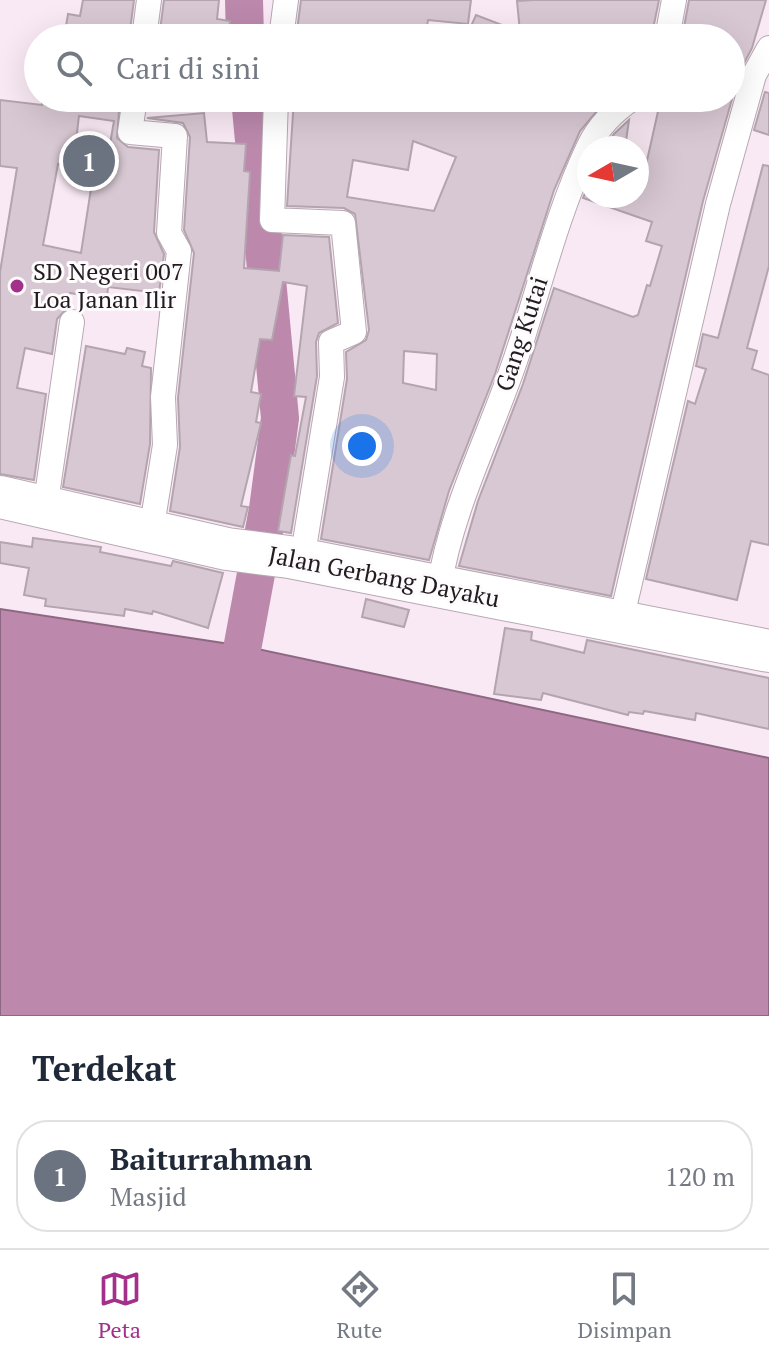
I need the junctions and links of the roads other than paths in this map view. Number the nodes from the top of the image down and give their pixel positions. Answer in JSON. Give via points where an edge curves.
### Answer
{"nodes":[{"id":1,"x":149,"y":0,"type":"edge"},
{"id":2,"x":286,"y":0,"type":"edge"},
{"id":3,"x":674,"y":0,"type":"edge"},
{"id":4,"x":146,"y":24,"type":"edge"},
{"id":5,"x":283,"y":24,"type":"edge"},
{"id":6,"x":670,"y":24,"type":"edge"},
{"id":7,"x":769,"y":48,"type":"edge"},
{"id":8,"x":745,"y":107,"type":"edge"},
{"id":9,"x":133,"y":112,"type":"edge"},
{"id":10,"x":276,"y":112,"type":"edge"},
{"id":11,"x":612,"y":112,"type":"edge"},
{"id":12,"x":744,"y":112,"type":"edge"},
{"id":13,"x":72,"y":322,"type":"dead end"},
{"id":14,"x":0,"y":497,"type":"edge"},
{"id":15,"x":45,"y":509,"type":"junction"},
{"id":16,"x":151,"y":532,"type":"junction"},
{"id":17,"x":295,"y":558,"type":"junction"},
{"id":18,"x":439,"y":587,"type":"junction"},
{"id":19,"x":621,"y":621,"type":"junction"},
{"id":20,"x":769,"y":651,"type":"edge"}],
"edges":[{"from":1,"to":4,"type":"street"},
{"from":2,"to":5,"type":"street"},
{"from":3,"to":6,"type":"street"},
{"from":7,"to":8,"type":"street"},
{"from":9,"to":16,"type":"street","via":[[130,132],[175,136],[169,233],[179,251],[163,397],[165,445]]},
{"from":10,"to":17,"type":"street","via":[[272,220],[343,223],[354,332],[331,342],[332,377]]},
{"from":11,"to":18,"type":"street","name":"Gang Kutai","via":[[589,145],[543,269],[506,385],[459,503]]},
{"from":12,"to":19,"type":"street"},
{"from":13,"to":15,"type":"street"},
{"from":14,"to":15,"type":"highway","name":"Jalan Gerbang Dayaku"},
{"from":15,"to":16,"type":"highway","name":"Jalan Gerbang Dayaku"},
{"from":16,"to":17,"type":"highway","name":"Jalan Gerbang Dayaku"},
{"from":17,"to":18,"type":"highway","name":"Jalan Gerbang Dayaku"},
{"from":18,"to":19,"type":"highway","name":"Jalan Gerbang Dayaku"},
{"from":19,"to":20,"type":"highway","name":"Jalan Gerbang Dayaku"}]}
